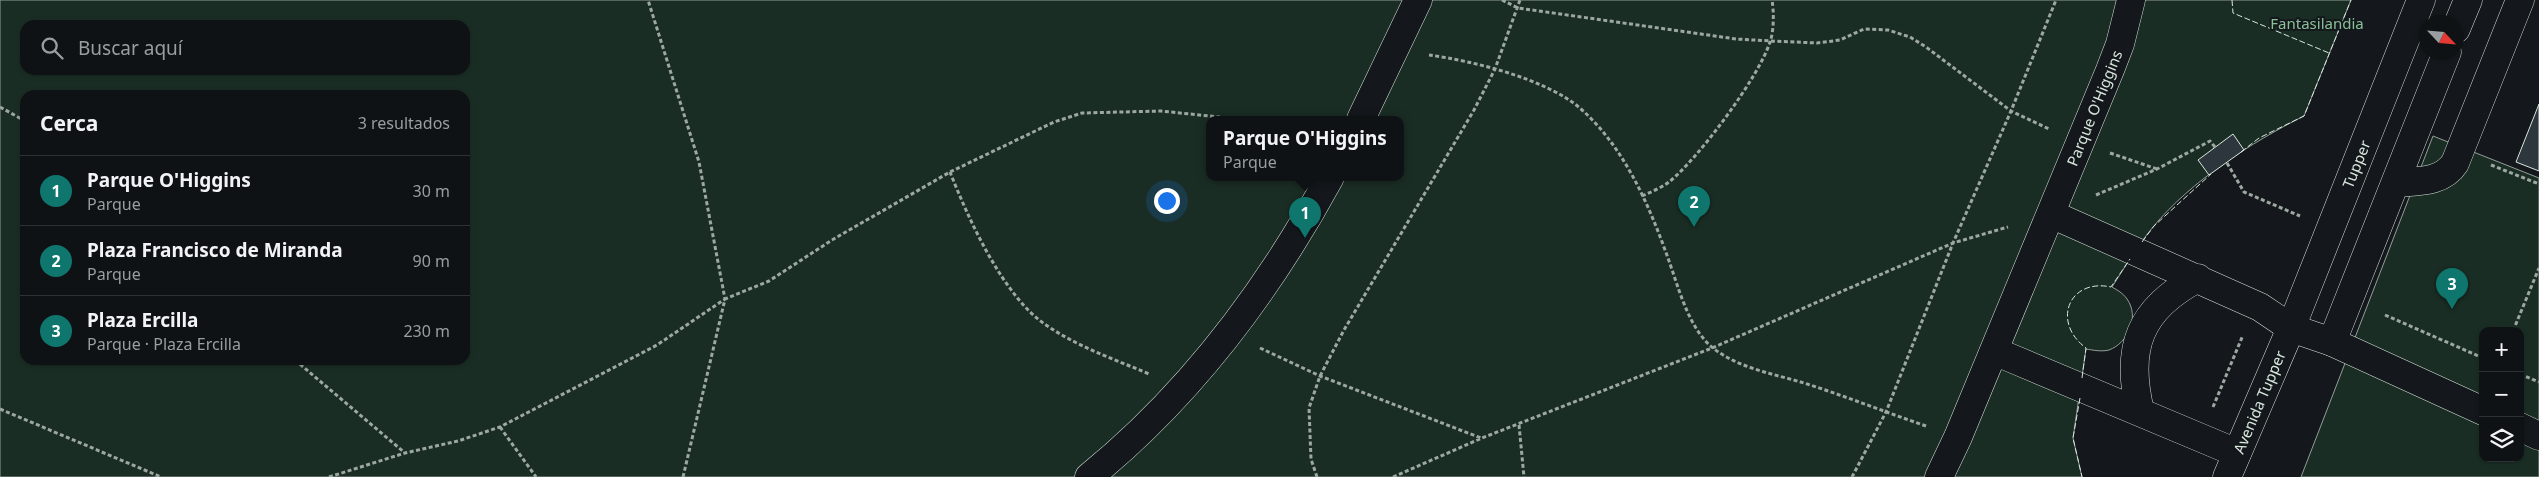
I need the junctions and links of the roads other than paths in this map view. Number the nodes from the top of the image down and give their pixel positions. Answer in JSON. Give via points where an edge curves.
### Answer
{"nodes":[{"id":1,"x":1418,"y":0,"type":"edge"},
{"id":2,"x":2131,"y":0,"type":"edge"},
{"id":3,"x":2421,"y":0,"type":"edge"},
{"id":4,"x":2468,"y":0,"type":"edge"},
{"id":5,"x":2520,"y":0,"type":"edge"},
{"id":6,"x":2462,"y":15,"type":"edge"},
{"id":7,"x":2444,"y":60,"type":"edge"},
{"id":8,"x":1363,"y":116,"type":"edge"},
{"id":9,"x":1328,"y":181,"type":"edge"},
{"id":10,"x":2396,"y":183,"type":"junction"},
{"id":11,"x":2051,"y":214,"type":"junction"},
{"id":12,"x":2198,"y":278,"type":"junction"},
{"id":13,"x":2291,"y":328,"type":"junction"},
{"id":14,"x":2332,"y":342,"type":"junction"},
{"id":15,"x":1994,"y":350,"type":"junction"},
{"id":16,"x":2479,"y":409,"type":"edge"},
{"id":17,"x":2140,"y":411,"type":"junction"},
{"id":18,"x":2524,"y":430,"type":"edge"},
{"id":19,"x":2539,"y":436,"type":"edge"},
{"id":20,"x":2232,"y":465,"type":"edge"},
{"id":21,"x":1092,"y":476,"type":"edge"},
{"id":22,"x":1939,"y":477,"type":"edge"}],
"edges":[{"from":1,"to":8,"type":"street"},
{"from":2,"to":11,"type":"street","name":"Parque O'Higgins","via":[[2120,44]]},
{"from":3,"to":13,"type":"street","name":"Tupper"},
{"from":4,"to":6,"type":"street"},
{"from":5,"to":10,"type":"street","via":[[2449,172],[2429,180]]},
{"from":7,"to":10,"type":"street"},
{"from":9,"to":21,"type":"street","via":[[1303,227],[1230,334],[1153,421]]},
{"from":10,"to":14,"type":"street"},
{"from":11,"to":12,"type":"street"},
{"from":11,"to":15,"type":"street","name":"Parque O'Higgins"},
{"from":12,"to":13,"type":"street","via":[[2260,307]]},
{"from":12,"to":17,"type":"street","via":[[2161,303],[2137,342],[2133,364]]},
{"from":13,"to":14,"type":"street"},
{"from":13,"to":20,"type":"street","name":"Avenida Tupper"},
{"from":14,"to":16,"type":"street"},
{"from":15,"to":17,"type":"street"},
{"from":15,"to":22,"type":"street","name":"Parque O'Higgins"},
{"from":17,"to":20,"type":"street"},
{"from":18,"to":19,"type":"street"}]}
